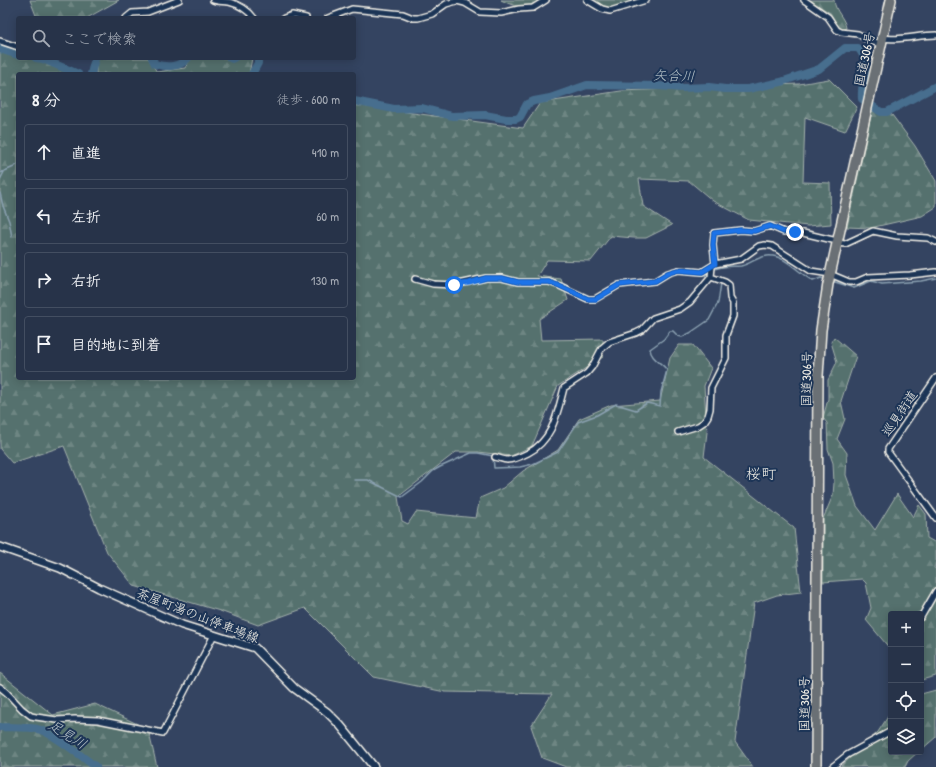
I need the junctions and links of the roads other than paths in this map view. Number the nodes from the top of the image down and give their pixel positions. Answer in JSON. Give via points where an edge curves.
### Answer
{"nodes":[{"id":1,"x":179,"y":0,"type":"edge"},
{"id":2,"x":212,"y":0,"type":"edge"},
{"id":3,"x":546,"y":0,"type":"edge"},
{"id":4,"x":587,"y":0,"type":"edge"},
{"id":5,"x":646,"y":0,"type":"edge"},
{"id":6,"x":804,"y":0,"type":"edge"},
{"id":7,"x":891,"y":0,"type":"edge"},
{"id":8,"x":128,"y":16,"type":"edge"},
{"id":9,"x":252,"y":16,"type":"edge"},
{"id":10,"x":333,"y":16,"type":"edge"},
{"id":11,"x":936,"y":35,"type":"edge"},
{"id":12,"x":0,"y":40,"type":"edge"},
{"id":13,"x":881,"y":41,"type":"junction"},
{"id":14,"x":16,"y":46,"type":"edge"},
{"id":15,"x":837,"y":242,"type":"junction"},
{"id":16,"x":936,"y":242,"type":"edge"},
{"id":17,"x":712,"y":272,"type":"junction"},
{"id":18,"x":936,"y":272,"type":"edge"},
{"id":19,"x":829,"y":278,"type":"junction"},
{"id":20,"x":415,"y":279,"type":"dead end"},
{"id":21,"x":936,"y":378,"type":"edge"},
{"id":22,"x":678,"y":432,"type":"dead end"},
{"id":23,"x":495,"y":457,"type":"dead end"},
{"id":24,"x":936,"y":518,"type":"edge"},
{"id":25,"x":0,"y":547,"type":"edge"},
{"id":26,"x":936,"y":591,"type":"edge"},
{"id":27,"x":924,"y":612,"type":"edge"},
{"id":28,"x":214,"y":635,"type":"junction"},
{"id":29,"x":0,"y":687,"type":"edge"},
{"id":30,"x":888,"y":732,"type":"edge"},
{"id":31,"x":374,"y":767,"type":"edge"},
{"id":32,"x":816,"y":767,"type":"edge"},
{"id":33,"x":832,"y":767,"type":"edge"}],
"edges":[{"from":1,"to":8,"type":"street","via":[[148,12],[132,13]]},
{"from":2,"to":9,"type":"street","via":[[240,6]]},
{"from":3,"to":10,"type":"street","via":[[533,8],[501,13],[480,12],[466,3],[457,1],[418,18],[352,9]]},
{"from":4,"to":5,"type":"street","via":[[610,11]]},
{"from":6,"to":13,"type":"street","via":[[828,17],[837,30],[858,34],[870,41]]},
{"from":7,"to":13,"type":"highway","name":"国道306号"},
{"from":11,"to":13,"type":"street"},
{"from":12,"to":14,"type":"street"},
{"from":13,"to":15,"type":"highway","name":"国道306号"},
{"from":15,"to":16,"type":"street","via":[[845,244],[873,231],[928,238]]},
{"from":15,"to":17,"type":"street","via":[[809,234],[784,232],[770,226],[754,231],[714,233]]},
{"from":15,"to":19,"type":"highway","name":"国道306号"},
{"from":17,"to":19,"type":"street","via":[[741,259],[758,246],[766,245],[772,246],[811,271]]},
{"from":17,"to":20,"type":"street","via":[[678,270],[655,281],[619,285],[596,299],[588,299],[549,282],[486,278],[454,285],[433,284]]},
{"from":17,"to":22,"type":"street","via":[[728,285],[733,303],[733,316],[726,335],[726,358],[711,388],[710,409],[704,422]]},
{"from":17,"to":23,"type":"street","via":[[690,302],[680,309],[653,318],[642,330],[609,342],[602,348],[587,373],[564,388],[556,418],[541,445],[523,456],[507,460]]},
{"from":18,"to":19,"type":"street","via":[[910,276],[868,277],[852,283]]},
{"from":19,"to":32,"type":"highway","name":"国道306号","via":[[821,330],[818,376]]},
{"from":21,"to":24,"type":"street","name":"巡見街道","via":[[888,449]]},
{"from":25,"to":28,"type":"main road","name":"茶屋町湯の山停車場線","via":[[60,568],[152,612]]},
{"from":26,"to":27,"type":"street"},
{"from":28,"to":29,"type":"street","via":[[162,733],[98,720],[57,720],[31,716]]},
{"from":28,"to":31,"type":"main road","name":"茶屋町湯の山停車場線","via":[[258,651],[294,688],[340,725]]},
{"from":30,"to":33,"type":"street","via":[[847,755]]}]}
